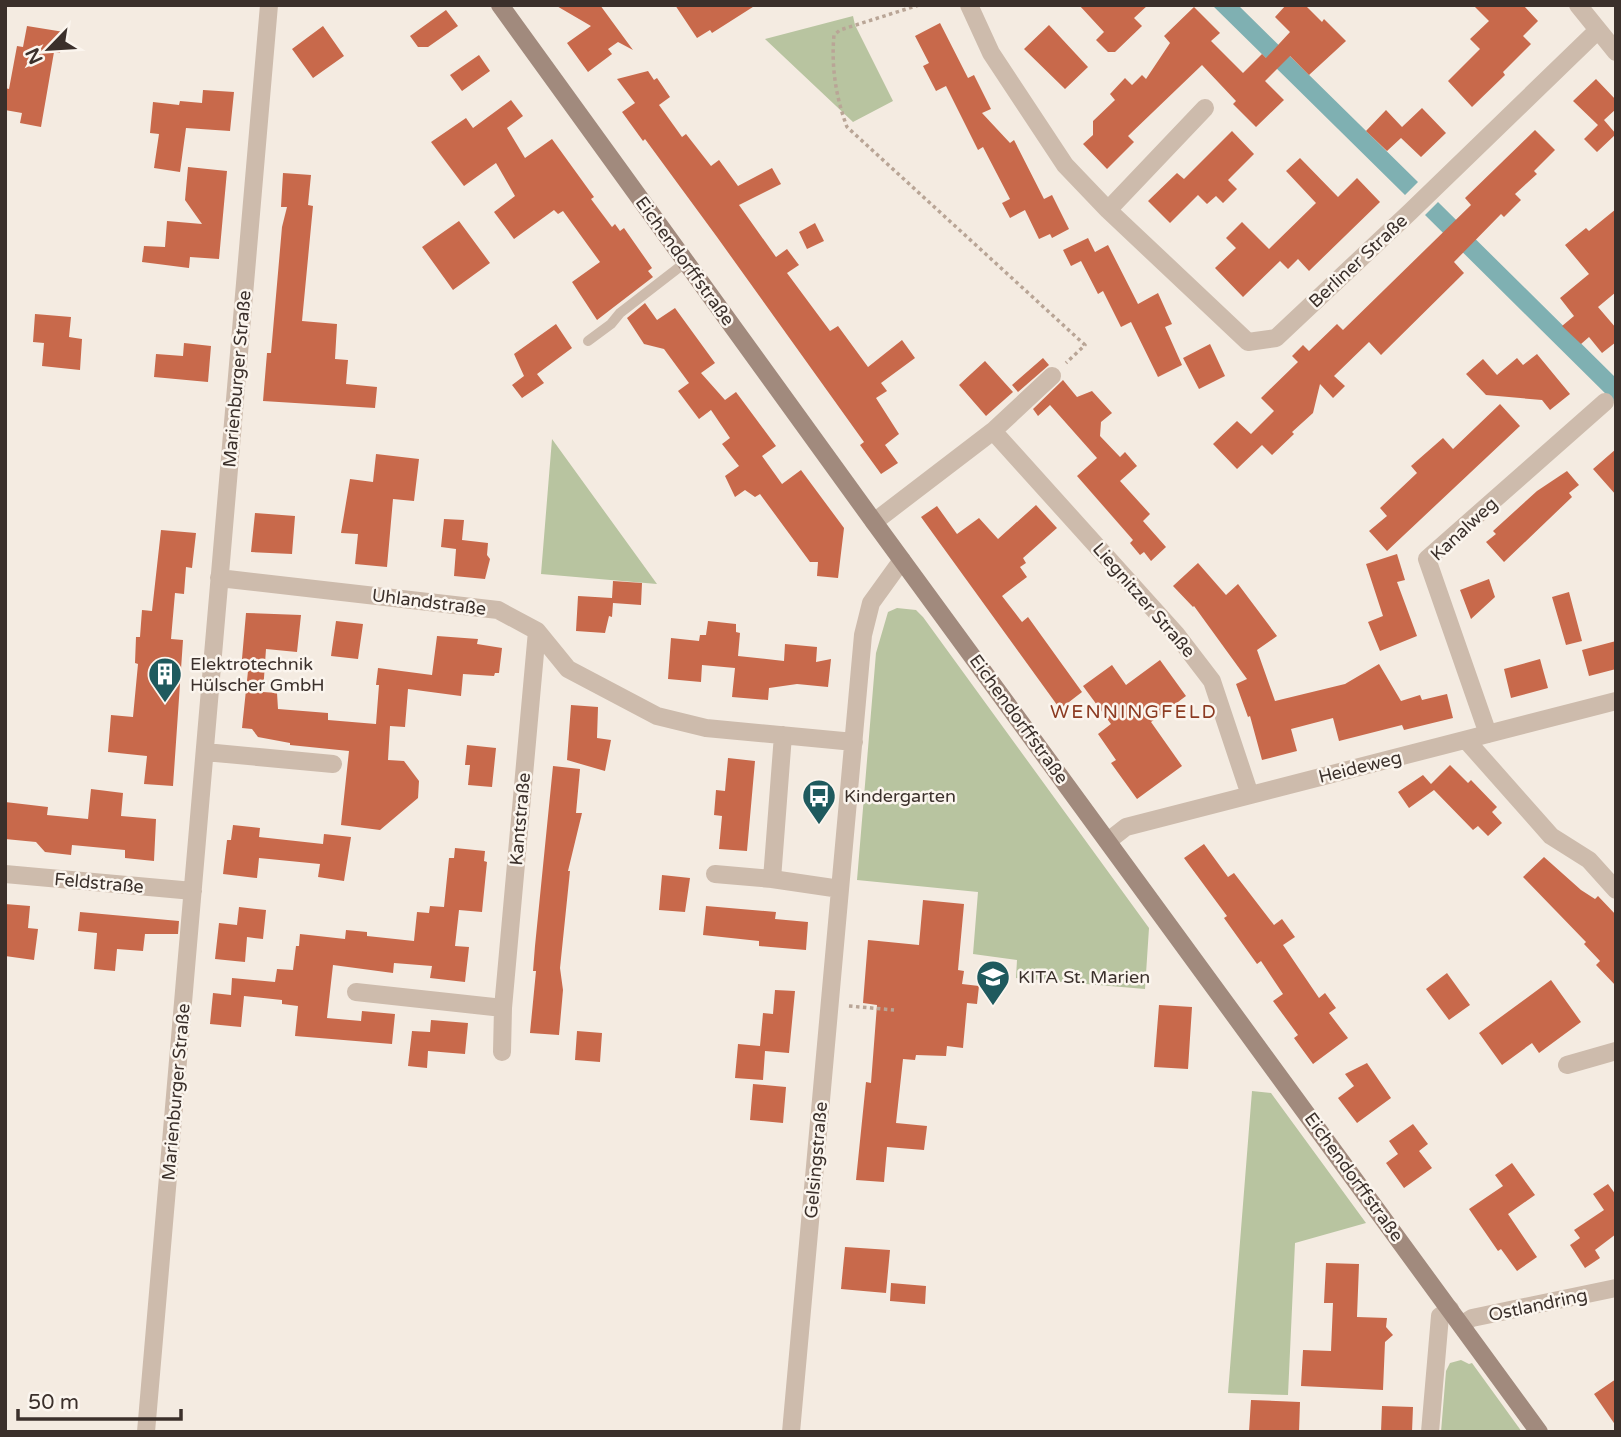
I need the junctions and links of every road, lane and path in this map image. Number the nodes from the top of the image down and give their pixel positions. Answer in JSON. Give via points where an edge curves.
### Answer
{"nodes":[{"id":1,"x":269,"y":5,"type":"edge"},
{"id":2,"x":500,"y":5,"type":"edge"},
{"id":3,"x":919,"y":5,"type":"edge"},
{"id":4,"x":969,"y":5,"type":"edge"},
{"id":5,"x":1578,"y":5,"type":"edge"},
{"id":6,"x":1598,"y":30,"type":"junction"},
{"id":7,"x":1616,"y":51,"type":"edge"},
{"id":8,"x":1205,"y":108,"type":"dead end"},
{"id":9,"x":1108,"y":209,"type":"junction"},
{"id":10,"x":686,"y":262,"type":"junction"},
{"id":11,"x":588,"y":341,"type":"dead end"},
{"id":12,"x":1052,"y":376,"type":"joint"},
{"id":13,"x":1605,"y":402,"type":"dead end"},
{"id":14,"x":993,"y":431,"type":"junction"},
{"id":15,"x":874,"y":522,"type":"junction"},
{"id":16,"x":902,"y":560,"type":"junction"},
{"id":17,"x":219,"y":578,"type":"junction"},
{"id":18,"x":537,"y":631,"type":"junction"},
{"id":19,"x":1616,"y":701,"type":"edge"},
{"id":20,"x":1488,"y":734,"type":"junction"},
{"id":21,"x":783,"y":735,"type":"junction"},
{"id":22,"x":1466,"y":740,"type":"junction"},
{"id":23,"x":854,"y":742,"type":"junction"},
{"id":24,"x":205,"y":752,"type":"junction"},
{"id":25,"x":333,"y":764,"type":"dead end"},
{"id":26,"x":1250,"y":796,"type":"junction"},
{"id":27,"x":1108,"y":841,"type":"junction"},
{"id":28,"x":5,"y":874,"type":"edge"},
{"id":29,"x":715,"y":874,"type":"dead end"},
{"id":30,"x":772,"y":879,"type":"junction"},
{"id":31,"x":840,"y":889,"type":"junction"},
{"id":32,"x":1616,"y":890,"type":"edge"},
{"id":33,"x":193,"y":891,"type":"junction"},
{"id":34,"x":356,"y":992,"type":"dead end"},
{"id":35,"x":830,"y":1005,"type":"junction"},
{"id":36,"x":503,"y":1008,"type":"junction"},
{"id":37,"x":894,"y":1010,"type":"dead end"},
{"id":38,"x":502,"y":1052,"type":"dead end"},
{"id":39,"x":1616,"y":1052,"type":"edge"},
{"id":40,"x":1567,"y":1065,"type":"dead end"},
{"id":41,"x":1616,"y":1288,"type":"edge"},
{"id":42,"x":1450,"y":1308,"type":"junction"},
{"id":43,"x":1461,"y":1325,"type":"junction"},
{"id":44,"x":146,"y":1432,"type":"edge"},
{"id":45,"x":791,"y":1432,"type":"edge"},
{"id":46,"x":1430,"y":1432,"type":"edge"},
{"id":47,"x":1539,"y":1432,"type":"edge"}],
"edges":[{"from":1,"to":17,"type":"street","name":"Marienburger Straße"},
{"from":2,"to":10,"type":"street","name":"Eichendorffstraße"},
{"from":3,"to":12,"type":"path","via":[[834,35],[835,83],[842,114],[847,127],[1085,345]]},
{"from":4,"to":9,"type":"street","name":"Berliner Straße","via":[[991,53],[1065,164]]},
{"from":5,"to":6,"type":"street"},
{"from":6,"to":7,"type":"street"},
{"from":6,"to":9,"type":"street","name":"Berliner Straße","via":[[1276,338],[1248,342]]},
{"from":8,"to":9,"type":"street"},
{"from":10,"to":11,"type":"lane"},
{"from":10,"to":15,"type":"street","name":"Eichendorffstraße"},
{"from":12,"to":14,"type":"street"},
{"from":13,"to":20,"type":"street","name":"Kanalweg","via":[[1427,559]]},
{"from":14,"to":15,"type":"street"},
{"from":14,"to":26,"type":"street","name":"Liegnitzer Straße","via":[[1176,634],[1212,681]]},
{"from":15,"to":16,"type":"street","name":"Eichendorffstraße"},
{"from":16,"to":23,"type":"street","name":"Gelsingstraße","via":[[871,603],[863,635]]},
{"from":16,"to":27,"type":"street","name":"Eichendorffstraße"},
{"from":17,"to":18,"type":"street","name":"Uhlandstraße","via":[[498,610]]},
{"from":17,"to":24,"type":"street","name":"Marienburger Straße"},
{"from":18,"to":21,"type":"street","name":"Uhlandstraße","via":[[568,669],[657,716],[706,728]]},
{"from":18,"to":36,"type":"street","name":"Kantstraße"},
{"from":19,"to":20,"type":"street","name":"Heideweg"},
{"from":20,"to":22,"type":"street","name":"Heideweg"},
{"from":21,"to":23,"type":"street","name":"Uhlandstraße"},
{"from":21,"to":30,"type":"street"},
{"from":22,"to":26,"type":"street","name":"Heideweg"},
{"from":22,"to":32,"type":"street","via":[[1551,836],[1589,860]]},
{"from":23,"to":31,"type":"street","name":"Gelsingstraße"},
{"from":24,"to":25,"type":"street"},
{"from":24,"to":33,"type":"street","name":"Marienburger Straße"},
{"from":26,"to":27,"type":"street","name":"Heideweg","via":[[1126,827]]},
{"from":27,"to":42,"type":"street","name":"Eichendorffstraße"},
{"from":28,"to":33,"type":"street","name":"Feldstraße"},
{"from":29,"to":30,"type":"street"},
{"from":30,"to":31,"type":"street"},
{"from":31,"to":35,"type":"street","name":"Gelsingstraße"},
{"from":33,"to":44,"type":"street","name":"Marienburger Straße"},
{"from":34,"to":36,"type":"street"},
{"from":35,"to":37,"type":"path"},
{"from":35,"to":45,"type":"street","name":"Gelsingstraße"},
{"from":36,"to":38,"type":"street","name":"Kantstraße"},
{"from":39,"to":40,"type":"street"},
{"from":41,"to":43,"type":"street","name":"Ostlandring","via":[[1472,1318]]},
{"from":42,"to":43,"type":"street","name":"Eichendorffstraße"},
{"from":42,"to":46,"type":"street","via":[[1440,1316]]},
{"from":43,"to":47,"type":"street","name":"Eichendorffstraße"}]}
